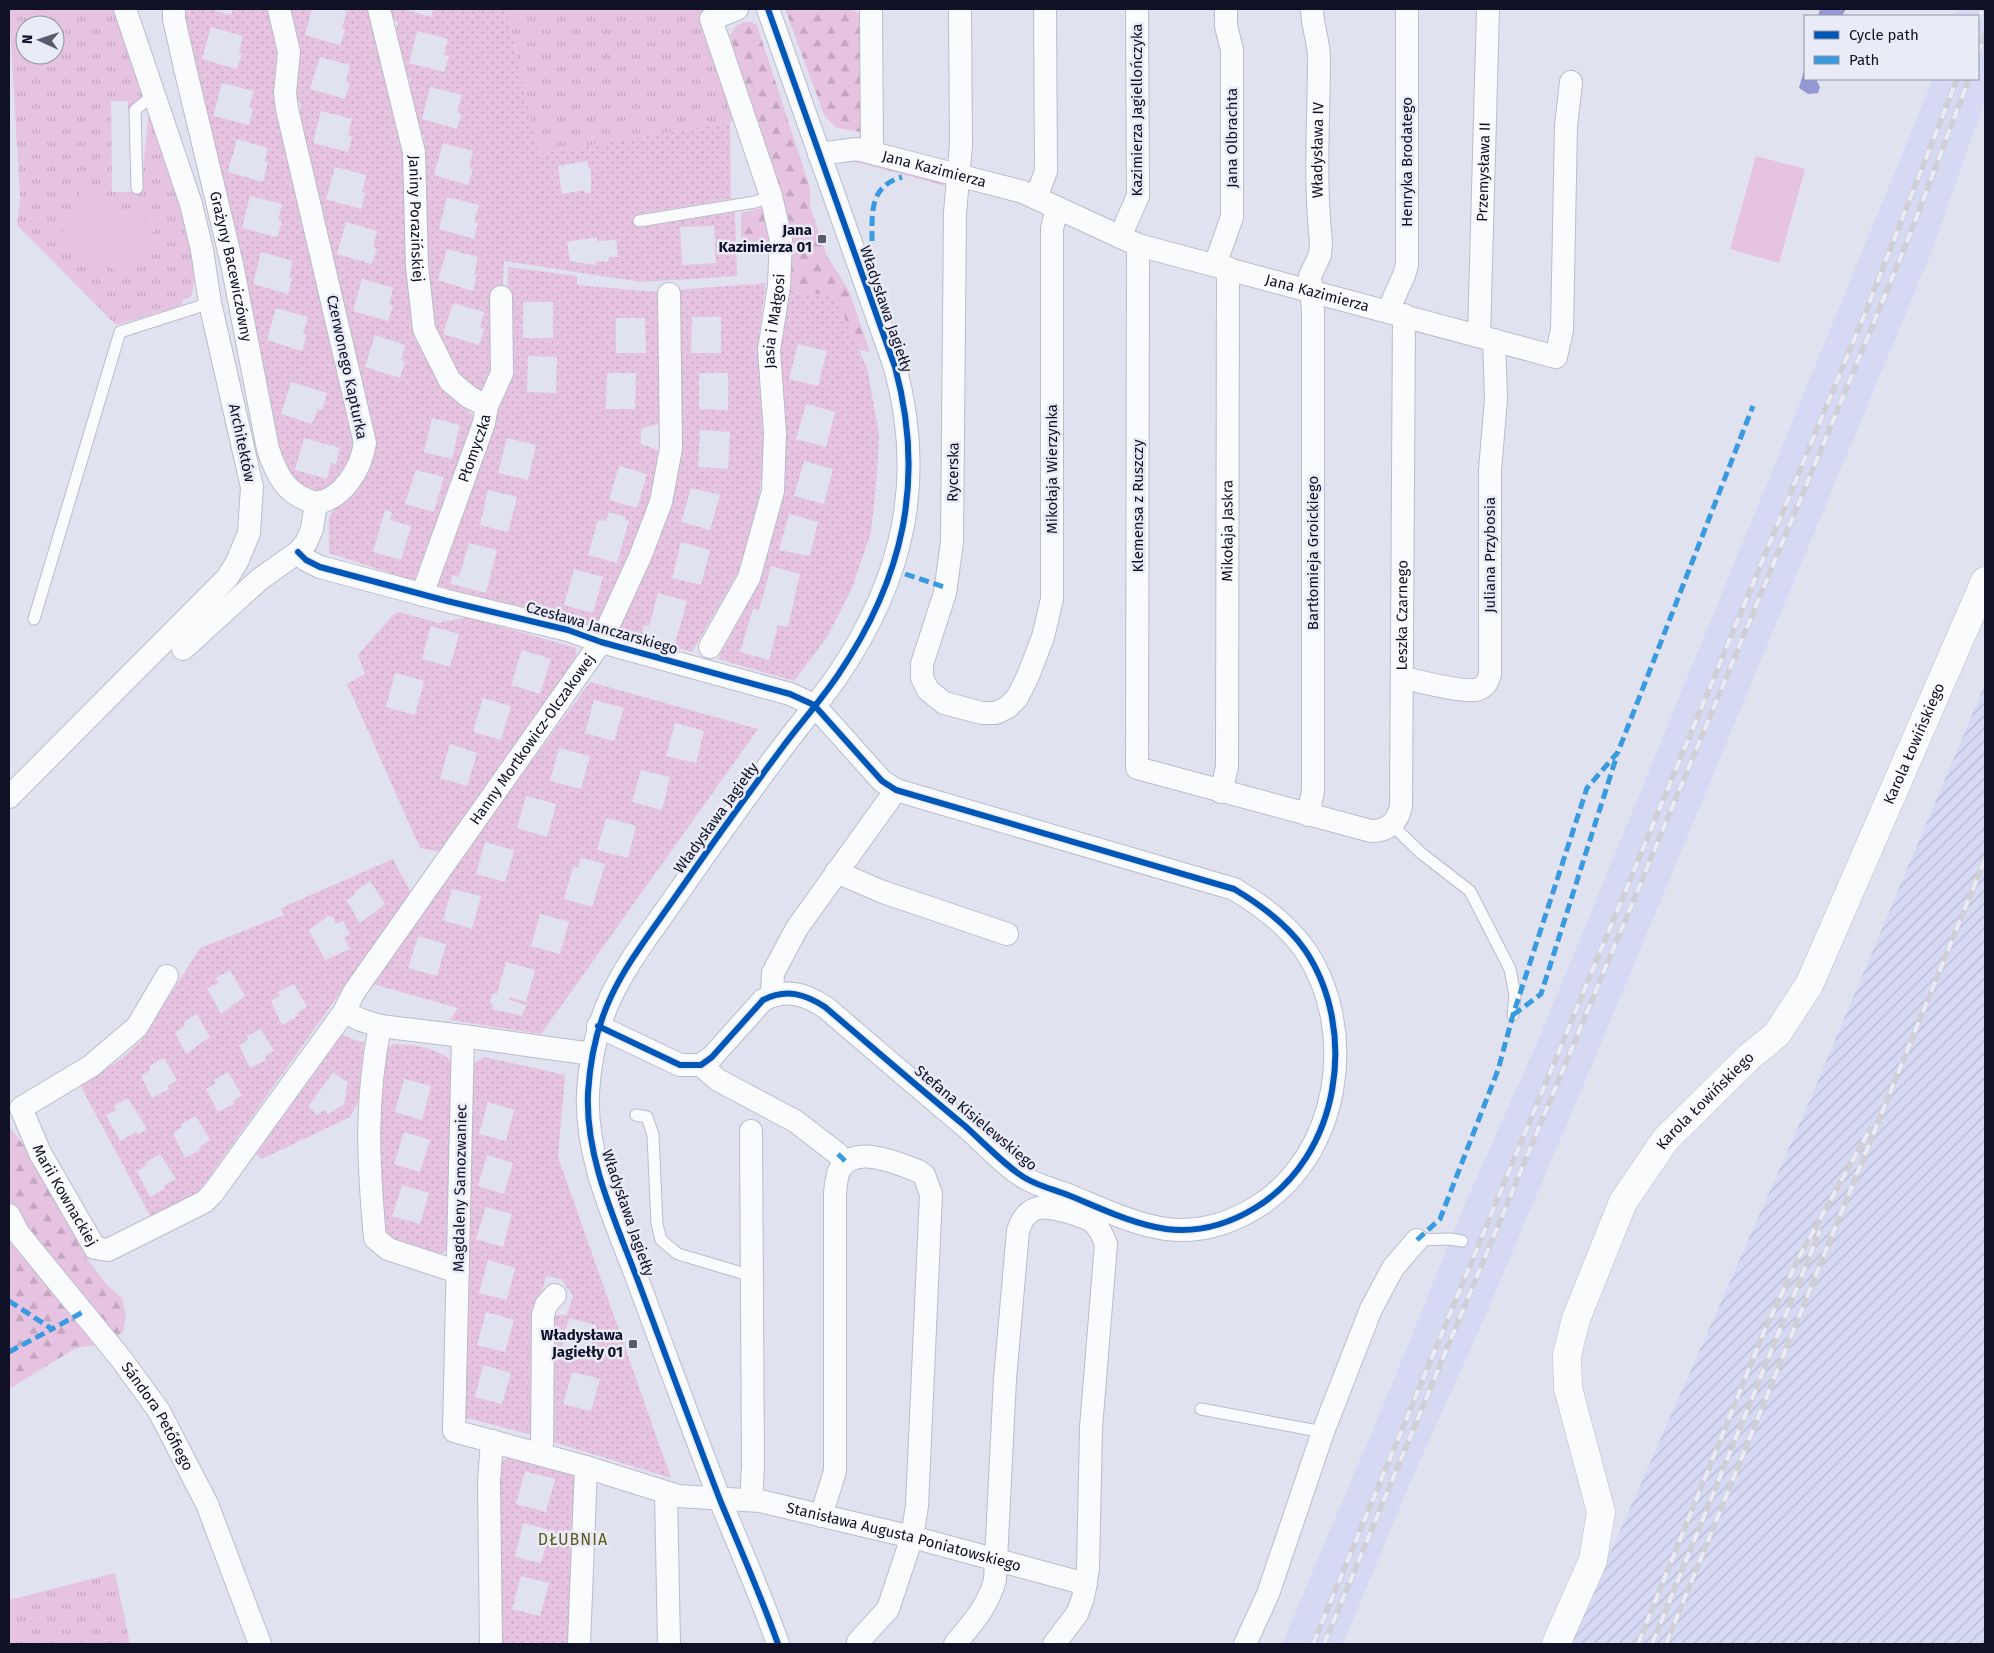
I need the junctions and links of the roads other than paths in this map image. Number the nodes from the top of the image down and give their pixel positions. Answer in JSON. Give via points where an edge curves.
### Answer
{"nodes":[{"id":1,"x":125,"y":9,"type":"edge"},
{"id":2,"x":174,"y":9,"type":"edge"},
{"id":3,"x":279,"y":9,"type":"edge"},
{"id":4,"x":379,"y":9,"type":"edge"},
{"id":5,"x":737,"y":9,"type":"edge"},
{"id":6,"x":768,"y":9,"type":"edge"},
{"id":7,"x":871,"y":9,"type":"edge"},
{"id":8,"x":960,"y":9,"type":"edge"},
{"id":9,"x":1045,"y":9,"type":"edge"},
{"id":10,"x":1137,"y":9,"type":"edge"},
{"id":11,"x":1226,"y":9,"type":"edge"},
{"id":12,"x":1312,"y":9,"type":"edge"},
{"id":13,"x":1407,"y":9,"type":"edge"},
{"id":14,"x":1488,"y":9,"type":"edge"},
{"id":15,"x":1571,"y":82,"type":"dead end"},
{"id":16,"x":155,"y":94,"type":"junction"},
{"id":17,"x":872,"y":152,"type":"junction"},
{"id":18,"x":819,"y":154,"type":"junction"},
{"id":19,"x":958,"y":175,"type":"junction"},
{"id":20,"x":137,"y":188,"type":"dead end"},
{"id":21,"x":771,"y":196,"type":"junction"},
{"id":22,"x":1036,"y":198,"type":"junction"},
{"id":23,"x":1057,"y":208,"type":"junction"},
{"id":24,"x":639,"y":221,"type":"dead end"},
{"id":25,"x":1129,"y":241,"type":"junction"},
{"id":26,"x":1222,"y":266,"type":"junction"},
{"id":27,"x":1311,"y":290,"type":"junction"},
{"id":28,"x":669,"y":294,"type":"dead end"},
{"id":29,"x":501,"y":297,"type":"dead end"},
{"id":30,"x":210,"y":303,"type":"junction"},
{"id":31,"x":1396,"y":313,"type":"junction"},
{"id":32,"x":1487,"y":338,"type":"junction"},
{"id":33,"x":488,"y":406,"type":"junction"},
{"id":34,"x":316,"y":503,"type":"junction"},
{"id":35,"x":298,"y":552,"type":"junction"},
{"id":36,"x":1985,"y":581,"type":"edge"},
{"id":37,"x":422,"y":595,"type":"junction"},
{"id":38,"x":34,"y":619,"type":"dead end"},
{"id":39,"x":600,"y":642,"type":"junction"},
{"id":40,"x":710,"y":647,"type":"dead end"},
{"id":41,"x":183,"y":649,"type":"dead end"},
{"id":42,"x":1403,"y":678,"type":"junction"},
{"id":43,"x":814,"y":704,"type":"junction"},
{"id":44,"x":996,"y":713,"type":"joint"},
{"id":45,"x":896,"y":790,"type":"junction"},
{"id":46,"x":1221,"y":792,"type":"junction"},
{"id":47,"x":9,"y":797,"type":"edge"},
{"id":48,"x":1308,"y":815,"type":"junction"},
{"id":49,"x":1392,"y":825,"type":"junction"},
{"id":50,"x":836,"y":872,"type":"junction"},
{"id":51,"x":1007,"y":934,"type":"dead end"},
{"id":52,"x":167,"y":976,"type":"dead end"},
{"id":53,"x":772,"y":996,"type":"junction"},
{"id":54,"x":344,"y":1012,"type":"junction"},
{"id":55,"x":1513,"y":1015,"type":"dead end"},
{"id":56,"x":380,"y":1026,"type":"junction"},
{"id":57,"x":598,"y":1026,"type":"junction"},
{"id":58,"x":463,"y":1036,"type":"junction"},
{"id":59,"x":592,"y":1054,"type":"junction"},
{"id":60,"x":701,"y":1065,"type":"junction"},
{"id":61,"x":636,"y":1116,"type":"dead end"},
{"id":62,"x":751,"y":1131,"type":"dead end"},
{"id":63,"x":838,"y":1154,"type":"dead end"},
{"id":64,"x":9,"y":1215,"type":"edge"},
{"id":65,"x":1417,"y":1240,"type":"joint"},
{"id":66,"x":1462,"y":1241,"type":"dead end"},
{"id":67,"x":458,"y":1272,"type":"junction"},
{"id":68,"x":752,"y":1276,"type":"junction"},
{"id":69,"x":555,"y":1295,"type":"dead end"},
{"id":70,"x":1201,"y":1408,"type":"dead end"},
{"id":71,"x":1323,"y":1432,"type":"junction"},
{"id":72,"x":492,"y":1441,"type":"junction"},
{"id":73,"x":542,"y":1455,"type":"junction"},
{"id":74,"x":586,"y":1467,"type":"junction"},
{"id":75,"x":666,"y":1493,"type":"junction"},
{"id":76,"x":720,"y":1498,"type":"junction"},
{"id":77,"x":751,"y":1500,"type":"junction"},
{"id":78,"x":821,"y":1516,"type":"junction"},
{"id":79,"x":912,"y":1537,"type":"junction"},
{"id":80,"x":994,"y":1560,"type":"junction"},
{"id":81,"x":1086,"y":1584,"type":"junction"},
{"id":82,"x":858,"y":1642,"type":"dead end"},
{"id":83,"x":260,"y":1644,"type":"edge"},
{"id":84,"x":491,"y":1644,"type":"edge"},
{"id":85,"x":579,"y":1644,"type":"edge"},
{"id":86,"x":669,"y":1644,"type":"edge"},
{"id":87,"x":778,"y":1644,"type":"edge"},
{"id":88,"x":955,"y":1644,"type":"edge"},
{"id":89,"x":1054,"y":1644,"type":"edge"},
{"id":90,"x":1245,"y":1644,"type":"edge"},
{"id":91,"x":1556,"y":1644,"type":"edge"}],
"edges":[{"from":1,"to":16,"type":"street","name":"Architektów"},
{"from":2,"to":34,"type":"street","name":"Grażyny Bacewiczówny","via":[[232,264],[268,449],[284,485],[304,500]]},
{"from":3,"to":34,"type":"street","name":"Czerwonego Kapturka","via":[[289,52],[285,93],[287,109],[365,442],[358,466],[340,492],[328,501]]},
{"from":4,"to":33,"type":"street","name":"Janiny Porazińskiej","via":[[414,152],[417,266],[424,329],[450,382],[469,397]]},
{"from":5,"to":21,"type":"street","name":"Jasia i Małgosi","via":[[711,19]]},
{"from":6,"to":18,"type":"street","name":"Władysława Jagiełły"},
{"from":7,"to":17,"type":"street"},
{"from":8,"to":19,"type":"street","name":"Rycerska","via":[[961,145]]},
{"from":9,"to":22,"type":"street","via":[[1046,171]]},
{"from":10,"to":25,"type":"street","name":"Kazimierza Jagiellończyka","via":[[1138,196]]},
{"from":11,"to":26,"type":"street","name":"Jana Olbrachta","via":[[1232,50],[1232,217]]},
{"from":12,"to":27,"type":"street","name":"Władysława IV","via":[[1312,26],[1319,55],[1321,241],[1320,255],[1310,276]]},
{"from":13,"to":31,"type":"street","name":"Henryka Brodatego","via":[[1406,265]]},
{"from":14,"to":32,"type":"street","name":"Przemysława II"},
{"from":15,"to":32,"type":"street","name":"Jana Kazimierza","via":[[1566,126],[1562,330],[1556,357]]},
{"from":16,"to":20,"type":"lane","via":[[134,110]]},
{"from":16,"to":30,"type":"street","name":"Architektów","via":[[191,204]]},
{"from":17,"to":18,"type":"street","name":"Jana Kazimierza","via":[[857,149]]},
{"from":17,"to":19,"type":"street","name":"Jana Kazimierza"},
{"from":18,"to":43,"type":"street","name":"Władysława Jagiełły","via":[[895,367],[908,428],[910,458],[899,544],[884,592],[837,676]]},
{"from":19,"to":22,"type":"street","name":"Jana Kazimierza"},
{"from":19,"to":44,"type":"street","name":"Rycerska","via":[[951,561],[946,593],[921,671],[924,684],[938,700],[982,713]]},
{"from":21,"to":24,"type":"lane","via":[[755,202]]},
{"from":21,"to":40,"type":"street","name":"Jasia i Małgosi","via":[[781,240],[779,286],[769,350],[775,434],[772,491],[749,578]]},
{"from":22,"to":23,"type":"street","name":"Jana Kazimierza"},
{"from":23,"to":25,"type":"street","name":"Jana Kazimierza"},
{"from":23,"to":44,"type":"street","name":"Mikołaja Wierzynka","via":[[1052,229],[1052,599],[1044,637],[1028,676],[1013,703]]},
{"from":25,"to":26,"type":"street","name":"Jana Kazimierza"},
{"from":25,"to":46,"type":"street","name":"Klemensa z Ruszczy","via":[[1137,768]]},
{"from":26,"to":27,"type":"street","name":"Jana Kazimierza"},
{"from":26,"to":46,"type":"street","name":"Mikołaja Jaskra","via":[[1226,766]]},
{"from":27,"to":31,"type":"street","name":"Jana Kazimierza"},
{"from":27,"to":48,"type":"street","name":"Bartłomieja Groickiego","via":[[1313,791]]},
{"from":28,"to":39,"type":"street","name":"Hanny Mortkowicz-Olczakowej","via":[[671,448],[661,502],[640,557]]},
{"from":29,"to":33,"type":"street","name":"Płomyczka","via":[[502,373]]},
{"from":30,"to":38,"type":"lane","via":[[120,332]]},
{"from":30,"to":47,"type":"street","name":"Architektów","via":[[252,486],[249,533],[244,548],[227,578]]},
{"from":31,"to":32,"type":"street","name":"Jana Kazimierza"},
{"from":31,"to":42,"type":"street","name":"Leszka Czarnego"},
{"from":32,"to":42,"type":"street","name":"Juliana Przybosia","via":[[1496,399],[1490,470],[1490,674],[1486,684],[1476,690]]},
{"from":33,"to":37,"type":"street","name":"Płomyczka"},
{"from":34,"to":35,"type":"street","via":[[312,529]]},
{"from":35,"to":37,"type":"street","name":"Czesława Janczarskiego","via":[[320,566]]},
{"from":35,"to":41,"type":"street","via":[[260,579]]},
{"from":36,"to":91,"type":"main road","name":"Karola Łowińskiego","via":[[1809,985],[1777,1034],[1749,1057],[1666,1139],[1623,1202],[1576,1319],[1567,1355],[1568,1388],[1601,1512],[1593,1560]]},
{"from":37,"to":39,"type":"street","name":"Czesława Janczarskiego","via":[[568,630]]},
{"from":39,"to":43,"type":"street","name":"Czesława Janczarskiego","via":[[790,694]]},
{"from":39,"to":54,"type":"street","name":"Hanny Mortkowicz-Olczakowej","via":[[359,983]]},
{"from":42,"to":49,"type":"street","name":"Leszka Czarnego","via":[[1401,806]]},
{"from":43,"to":45,"type":"street","name":"Stefana Kisielewskiego","via":[[882,781]]},
{"from":43,"to":57,"type":"street","name":"Władysława Jagiełły","via":[[626,966]]},
{"from":45,"to":50,"type":"street"},
{"from":45,"to":53,"type":"street","name":"Stefana Kisielewskiego","via":[[1217,883],[1234,890],[1273,916],[1305,951],[1325,994],[1330,1020],[1334,1046],[1332,1095],[1313,1147],[1294,1177],[1242,1217],[1193,1230],[1142,1224],[1026,1178],[825,1007],[804,995]]},
{"from":46,"to":48,"type":"street"},
{"from":48,"to":49,"type":"street","via":[[1371,831]]},
{"from":49,"to":55,"type":"lane","via":[[1421,853],[1470,891],[1510,969],[1515,995]]},
{"from":50,"to":51,"type":"street"},
{"from":50,"to":53,"type":"street","via":[[777,964],[771,983]]},
{"from":52,"to":54,"type":"street","name":"Marii Kownackiej","via":[[137,1027],[91,1066],[21,1108],[40,1153],[95,1248],[108,1250],[204,1202]]},
{"from":53,"to":60,"type":"street","via":[[755,1007],[712,1057]]},
{"from":54,"to":56,"type":"street"},
{"from":56,"to":58,"type":"street"},
{"from":56,"to":67,"type":"street","via":[[369,1095],[368,1167],[375,1238],[388,1249]]},
{"from":57,"to":59,"type":"street","name":"Władysława Jagiełły"},
{"from":57,"to":60,"type":"street","via":[[680,1065]]},
{"from":58,"to":59,"type":"street"},
{"from":58,"to":67,"type":"street","name":"Magdaleny Samozwaniec"},
{"from":59,"to":76,"type":"street","name":"Władysława Jagiełły","via":[[588,1119],[598,1169]]},
{"from":60,"to":63,"type":"street","via":[[718,1080],[795,1121]]},
{"from":61,"to":68,"type":"lane","via":[[648,1117],[653,1135],[657,1224],[661,1240],[678,1254]]},
{"from":62,"to":68,"type":"street"},
{"from":64,"to":83,"type":"street","name":"Sándora Petőfiego","via":[[20,1234],[159,1411],[207,1504]]},
{"from":65,"to":66,"type":"lane"},
{"from":65,"to":71,"type":"street","via":[[1393,1268],[1371,1310]]},
{"from":67,"to":72,"type":"street","name":"Magdaleny Samozwaniec","via":[[454,1431]]},
{"from":68,"to":77,"type":"street"},
{"from":69,"to":73,"type":"street","via":[[546,1305],[543,1315]]},
{"from":70,"to":71,"type":"lane"},
{"from":71,"to":90,"type":"street","via":[[1268,1594]]},
{"from":72,"to":73,"type":"street","name":"Magdaleny Samozwaniec"},
{"from":72,"to":84,"type":"street","via":[[489,1481]]},
{"from":73,"to":74,"type":"street","name":"Magdaleny Samozwaniec"},
{"from":74,"to":75,"type":"street","name":"Magdaleny Samozwaniec"},
{"from":74,"to":85,"type":"street"},
{"from":75,"to":76,"type":"street","name":"Magdaleny Samozwaniec","via":[[692,1498]]},
{"from":75,"to":86,"type":"street"},
{"from":76,"to":77,"type":"street","name":"Stanisława Augusta Poniatowskiego"},
{"from":76,"to":87,"type":"street","name":"Władysława Jagiełły"},
{"from":77,"to":78,"type":"street","name":"Stanisława Augusta Poniatowskiego"},
{"from":78,"to":79,"type":"street","name":"Stanisława Augusta Poniatowskiego"},
{"from":78,"to":79,"type":"street","via":[[835,1471],[836,1184],[846,1162],[868,1157],[918,1170],[924,1175],[931,1194],[917,1506]]},
{"from":79,"to":80,"type":"street","name":"Stanisława Augusta Poniatowskiego"},
{"from":79,"to":82,"type":"street","via":[[888,1609]]},
{"from":80,"to":81,"type":"street","name":"Stanisława Augusta Poniatowskiego"},
{"from":80,"to":81,"type":"street","via":[[1018,1231],[1021,1221],[1029,1213],[1046,1208],[1086,1217],[1101,1232],[1106,1244],[1091,1428],[1090,1552]]},
{"from":80,"to":88,"type":"street","via":[[995,1580],[991,1596]]},
{"from":81,"to":89,"type":"street","via":[[1077,1614]]}]}
